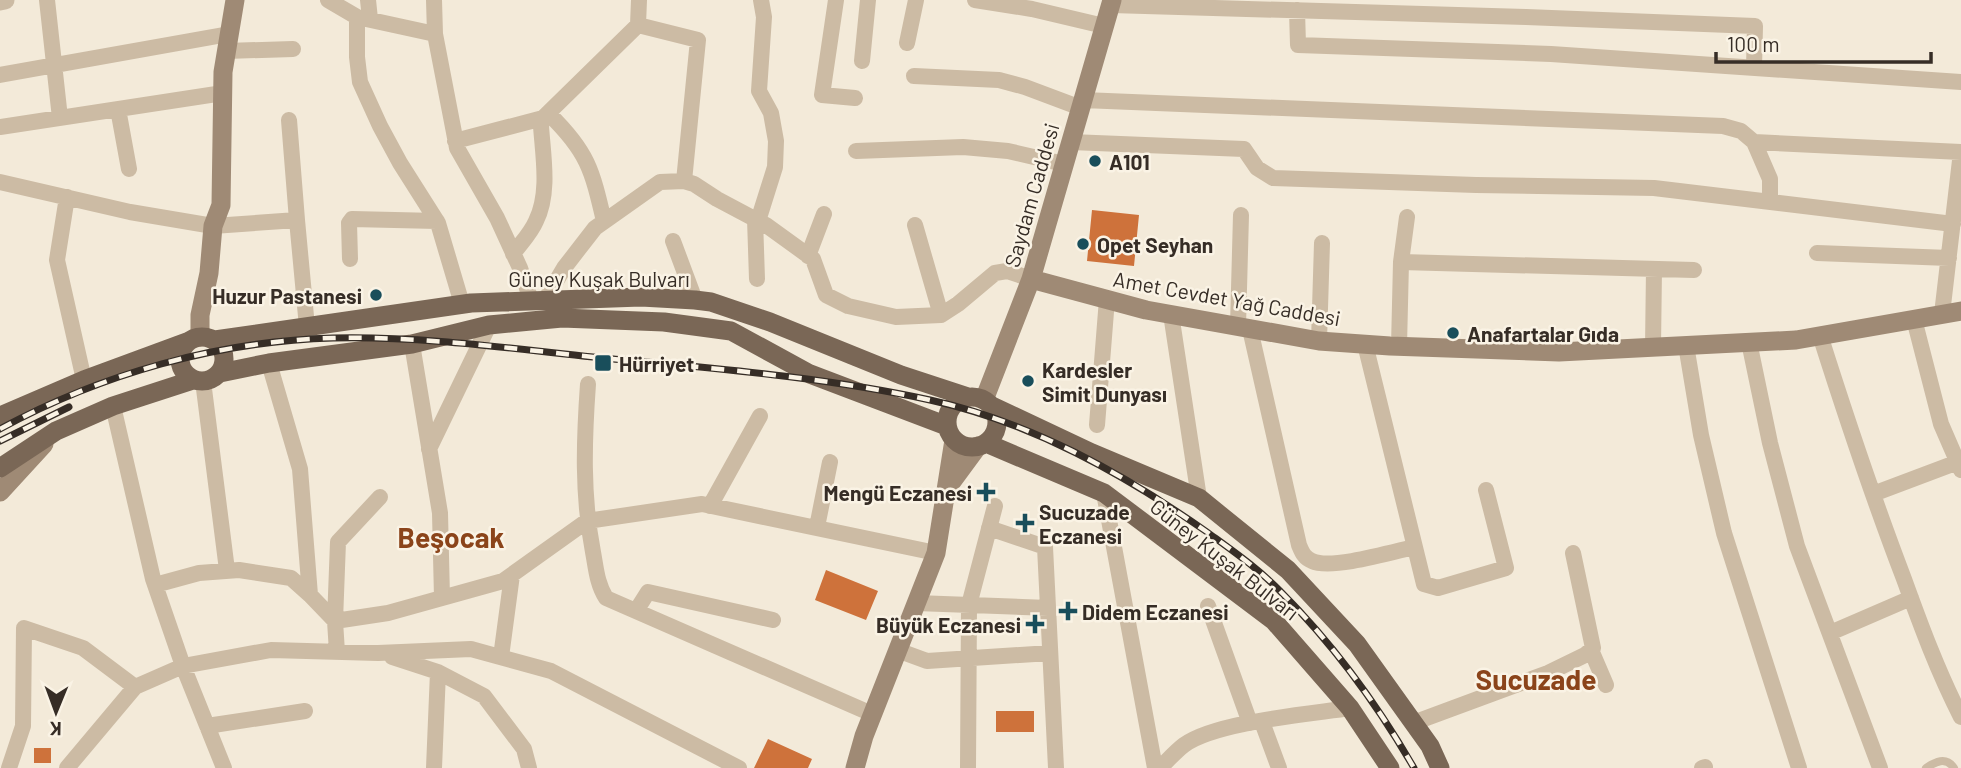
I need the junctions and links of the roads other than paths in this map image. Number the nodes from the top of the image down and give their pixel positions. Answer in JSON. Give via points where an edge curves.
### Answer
{"nodes":[{"id":1,"x":47,"y":0,"type":"edge"},
{"id":2,"x":234,"y":0,"type":"edge"},
{"id":3,"x":328,"y":0,"type":"edge"},
{"id":4,"x":368,"y":0,"type":"edge"},
{"id":5,"x":434,"y":0,"type":"edge"},
{"id":6,"x":639,"y":0,"type":"edge"},
{"id":7,"x":761,"y":0,"type":"edge"},
{"id":8,"x":836,"y":0,"type":"edge"},
{"id":9,"x":869,"y":0,"type":"edge"},
{"id":10,"x":916,"y":0,"type":"edge"},
{"id":11,"x":975,"y":0,"type":"edge"},
{"id":12,"x":1111,"y":2,"type":"edge"},
{"id":13,"x":1297,"y":10,"type":"junction"},
{"id":14,"x":364,"y":18,"type":"junction"},
{"id":15,"x":638,"y":25,"type":"junction"},
{"id":16,"x":1104,"y":26,"type":"junction"},
{"id":17,"x":435,"y":34,"type":"junction"},
{"id":18,"x":228,"y":43,"type":"junction"},
{"id":19,"x":908,"y":43,"type":"dead end"},
{"id":20,"x":293,"y":48,"type":"dead end"},
{"id":21,"x":862,"y":61,"type":"dead end"},
{"id":22,"x":54,"y":66,"type":"junction"},
{"id":23,"x":1754,"y":68,"type":"junction"},
{"id":24,"x":0,"y":75,"type":"edge"},
{"id":25,"x":914,"y":76,"type":"dead end"},
{"id":26,"x":1961,"y":82,"type":"edge"},
{"id":27,"x":223,"y":93,"type":"junction"},
{"id":28,"x":855,"y":98,"type":"dead end"},
{"id":29,"x":1082,"y":104,"type":"junction"},
{"id":30,"x":118,"y":109,"type":"junction"},
{"id":31,"x":546,"y":116,"type":"junction"},
{"id":32,"x":60,"y":118,"type":"junction"},
{"id":33,"x":289,"y":120,"type":"dead end"},
{"id":34,"x":0,"y":127,"type":"edge"},
{"id":35,"x":455,"y":141,"type":"junction"},
{"id":36,"x":1071,"y":142,"type":"junction"},
{"id":37,"x":1754,"y":142,"type":"junction"},
{"id":38,"x":856,"y":151,"type":"dead end"},
{"id":39,"x":1961,"y":152,"type":"edge"},
{"id":40,"x":1065,"y":164,"type":"junction"},
{"id":41,"x":129,"y":169,"type":"dead end"},
{"id":42,"x":684,"y":181,"type":"junction"},
{"id":43,"x":0,"y":182,"type":"edge"},
{"id":44,"x":1959,"y":191,"type":"edge"},
{"id":45,"x":67,"y":197,"type":"junction"},
{"id":46,"x":1770,"y":202,"type":"junction"},
{"id":47,"x":824,"y":214,"type":"dead end"},
{"id":48,"x":1241,"y":215,"type":"dead end"},
{"id":49,"x":1407,"y":218,"type":"dead end"},
{"id":50,"x":297,"y":220,"type":"junction"},
{"id":51,"x":756,"y":220,"type":"junction"},
{"id":52,"x":437,"y":221,"type":"junction"},
{"id":53,"x":604,"y":221,"type":"junction"},
{"id":54,"x":1953,"y":224,"type":"junction"},
{"id":55,"x":915,"y":225,"type":"dead end"},
{"id":56,"x":213,"y":226,"type":"junction"},
{"id":57,"x":673,"y":241,"type":"dead end"},
{"id":58,"x":1322,"y":243,"type":"dead end"},
{"id":59,"x":1817,"y":253,"type":"dead end"},
{"id":60,"x":513,"y":254,"type":"junction"},
{"id":61,"x":808,"y":256,"type":"junction"},
{"id":62,"x":1949,"y":258,"type":"junction"},
{"id":63,"x":350,"y":259,"type":"dead end"},
{"id":64,"x":1401,"y":262,"type":"junction"},
{"id":65,"x":1654,"y":269,"type":"junction"},
{"id":66,"x":1693,"y":270,"type":"dead end"},
{"id":67,"x":757,"y":279,"type":"dead end"},
{"id":68,"x":1031,"y":279,"type":"junction"},
{"id":69,"x":1107,"y":299,"type":"junction"},
{"id":70,"x":538,"y":300,"type":"junction"},
{"id":71,"x":695,"y":300,"type":"junction"},
{"id":72,"x":461,"y":304,"type":"junction"},
{"id":73,"x":1952,"y":313,"type":"edge"},
{"id":74,"x":1171,"y":314,"type":"junction"},
{"id":75,"x":942,"y":315,"type":"junction"},
{"id":76,"x":1914,"y":319,"type":"junction"},
{"id":77,"x":489,"y":325,"type":"junction"},
{"id":78,"x":307,"y":327,"type":"junction"},
{"id":79,"x":1244,"y":328,"type":"junction"},
{"id":80,"x":1820,"y":335,"type":"junction"},
{"id":81,"x":201,"y":340,"type":"junction"},
{"id":82,"x":1319,"y":341,"type":"junction"},
{"id":83,"x":1749,"y":342,"type":"junction"},
{"id":84,"x":412,"y":344,"type":"junction"},
{"id":85,"x":1365,"y":344,"type":"junction"},
{"id":86,"x":1686,"y":345,"type":"junction"},
{"id":87,"x":1399,"y":346,"type":"junction"},
{"id":88,"x":1653,"y":347,"type":"junction"},
{"id":89,"x":269,"y":363,"type":"junction"},
{"id":90,"x":205,"y":378,"type":"junction"},
{"id":91,"x":85,"y":380,"type":"junction"},
{"id":92,"x":588,"y":384,"type":"dead end"},
{"id":93,"x":981,"y":401,"type":"junction"},
{"id":94,"x":113,"y":406,"type":"junction"},
{"id":95,"x":0,"y":416,"type":"edge"},
{"id":96,"x":760,"y":416,"type":"dead end"},
{"id":97,"x":1097,"y":425,"type":"dead end"},
{"id":98,"x":56,"y":431,"type":"junction"},
{"id":99,"x":951,"y":433,"type":"junction"},
{"id":100,"x":982,"y":444,"type":"junction"},
{"id":101,"x":429,"y":449,"type":"junction"},
{"id":102,"x":830,"y":462,"type":"dead end"},
{"id":103,"x":1959,"y":466,"type":"edge"},
{"id":104,"x":0,"y":468,"type":"edge"},
{"id":105,"x":947,"y":488,"type":"junction"},
{"id":106,"x":1486,"y":490,"type":"dead end"},
{"id":107,"x":0,"y":492,"type":"edge"},
{"id":108,"x":1104,"y":494,"type":"junction"},
{"id":109,"x":1872,"y":494,"type":"junction"},
{"id":110,"x":380,"y":497,"type":"dead end"},
{"id":111,"x":1199,"y":498,"type":"junction"},
{"id":112,"x":710,"y":506,"type":"junction"},
{"id":113,"x":995,"y":506,"type":"dead end"},
{"id":114,"x":587,"y":521,"type":"junction"},
{"id":115,"x":817,"y":527,"type":"junction"},
{"id":116,"x":989,"y":528,"type":"junction"},
{"id":117,"x":1414,"y":547,"type":"junction"},
{"id":118,"x":936,"y":553,"type":"junction"},
{"id":119,"x":1573,"y":553,"type":"dead end"},
{"id":120,"x":227,"y":570,"type":"junction"},
{"id":121,"x":512,"y":575,"type":"junction"},
{"id":122,"x":155,"y":584,"type":"junction"},
{"id":123,"x":310,"y":595,"type":"junction"},
{"id":124,"x":442,"y":598,"type":"junction"},
{"id":125,"x":1911,"y":598,"type":"junction"},
{"id":126,"x":916,"y":603,"type":"junction"},
{"id":127,"x":969,"y":605,"type":"junction"},
{"id":128,"x":1208,"y":606,"type":"dead end"},
{"id":129,"x":1048,"y":608,"type":"junction"},
{"id":130,"x":636,"y":611,"type":"junction"},
{"id":131,"x":773,"y":620,"type":"dead end"},
{"id":132,"x":335,"y":621,"type":"junction"},
{"id":133,"x":1830,"y":633,"type":"junction"},
{"id":134,"x":897,"y":650,"type":"junction"},
{"id":135,"x":1591,"y":650,"type":"junction"},
{"id":136,"x":337,"y":652,"type":"junction"},
{"id":137,"x":379,"y":653,"type":"junction"},
{"id":138,"x":1050,"y":653,"type":"junction"},
{"id":139,"x":501,"y":657,"type":"junction"},
{"id":140,"x":969,"y":657,"type":"junction"},
{"id":141,"x":183,"y":666,"type":"junction"},
{"id":142,"x":438,"y":671,"type":"junction"},
{"id":143,"x":1606,"y":685,"type":"dead end"},
{"id":144,"x":135,"y":687,"type":"junction"},
{"id":145,"x":1350,"y":708,"type":"junction"},
{"id":146,"x":305,"y":711,"type":"dead end"},
{"id":147,"x":872,"y":714,"type":"junction"},
{"id":148,"x":1961,"y":717,"type":"edge"},
{"id":149,"x":1256,"y":722,"type":"junction"},
{"id":150,"x":1413,"y":723,"type":"junction"},
{"id":151,"x":207,"y":726,"type":"junction"},
{"id":152,"x":9,"y":768,"type":"edge"},
{"id":153,"x":67,"y":768,"type":"edge"},
{"id":154,"x":224,"y":768,"type":"edge"},
{"id":155,"x":433,"y":768,"type":"edge"},
{"id":156,"x":529,"y":768,"type":"edge"},
{"id":157,"x":739,"y":768,"type":"edge"},
{"id":158,"x":855,"y":768,"type":"edge"},
{"id":159,"x":968,"y":768,"type":"edge"},
{"id":160,"x":1056,"y":768,"type":"edge"},
{"id":161,"x":1155,"y":768,"type":"edge"},
{"id":162,"x":1160,"y":768,"type":"edge"},
{"id":163,"x":1279,"y":768,"type":"edge"},
{"id":164,"x":1390,"y":768,"type":"edge"},
{"id":165,"x":1440,"y":768,"type":"edge"},
{"id":166,"x":1799,"y":768,"type":"edge"},
{"id":167,"x":1880,"y":768,"type":"edge"},
{"id":168,"x":1926,"y":768,"type":"edge"},
{"id":169,"x":1954,"y":768,"type":"edge"}],
"edges":[{"from":1,"to":22,"type":"street"},
{"from":2,"to":18,"type":"main road"},
{"from":3,"to":14,"type":"street"},
{"from":4,"to":14,"type":"street"},
{"from":5,"to":17,"type":"street"},
{"from":6,"to":15,"type":"street"},
{"from":7,"to":51,"type":"street","via":[[759,91],[771,113],[776,141],[775,167]]},
{"from":8,"to":28,"type":"street","via":[[822,95]]},
{"from":9,"to":21,"type":"street"},
{"from":10,"to":19,"type":"street"},
{"from":11,"to":16,"type":"street"},
{"from":12,"to":13,"type":"street"},
{"from":12,"to":16,"type":"main road","name":"Saydam Caddesi"},
{"from":13,"to":23,"type":"street","via":[[1298,45],[1551,54]]},
{"from":13,"to":23,"type":"street","via":[[1755,26]]},
{"from":14,"to":17,"type":"street"},
{"from":14,"to":52,"type":"street","via":[[357,57],[360,82],[400,163]]},
{"from":15,"to":31,"type":"street"},
{"from":15,"to":42,"type":"street","via":[[698,40]]},
{"from":16,"to":29,"type":"main road","name":"Saydam Caddesi"},
{"from":17,"to":35,"type":"street"},
{"from":18,"to":20,"type":"street"},
{"from":18,"to":22,"type":"street"},
{"from":18,"to":27,"type":"main road"},
{"from":22,"to":24,"type":"street"},
{"from":22,"to":32,"type":"street"},
{"from":23,"to":26,"type":"street"},
{"from":25,"to":29,"type":"street","via":[[999,80]]},
{"from":27,"to":30,"type":"street"},
{"from":27,"to":56,"type":"main road","via":[[222,205]]},
{"from":29,"to":36,"type":"main road","name":"Saydam Caddesi"},
{"from":29,"to":37,"type":"street","via":[[1723,126],[1741,131]]},
{"from":30,"to":32,"type":"street"},
{"from":30,"to":41,"type":"street"},
{"from":31,"to":35,"type":"street"},
{"from":31,"to":53,"type":"street","via":[[582,150]]},
{"from":31,"to":60,"type":"street","via":[[542,206],[536,223]]},
{"from":32,"to":34,"type":"street"},
{"from":33,"to":50,"type":"street"},
{"from":35,"to":60,"type":"street"},
{"from":36,"to":40,"type":"main road","name":"Saydam Caddesi"},
{"from":36,"to":46,"type":"street","via":[[1244,149],[1257,168],[1273,178],[1654,188]]},
{"from":37,"to":39,"type":"street"},
{"from":37,"to":46,"type":"street","via":[[1770,179]]},
{"from":38,"to":40,"type":"street","via":[[975,147]]},
{"from":39,"to":44,"type":"street"},
{"from":40,"to":68,"type":"main road","name":"Saydam Caddesi"},
{"from":42,"to":51,"type":"street"},
{"from":42,"to":53,"type":"street","via":[[660,182]]},
{"from":43,"to":45,"type":"street"},
{"from":44,"to":54,"type":"street"},
{"from":45,"to":56,"type":"street"},
{"from":45,"to":91,"type":"street","via":[[57,260]]},
{"from":46,"to":54,"type":"street"},
{"from":47,"to":61,"type":"street"},
{"from":48,"to":79,"type":"street"},
{"from":49,"to":64,"type":"street"},
{"from":50,"to":56,"type":"street"},
{"from":50,"to":78,"type":"street"},
{"from":51,"to":61,"type":"street"},
{"from":51,"to":67,"type":"street"},
{"from":52,"to":63,"type":"street","via":[[352,219]]},
{"from":52,"to":72,"type":"street"},
{"from":53,"to":70,"type":"street"},
{"from":54,"to":62,"type":"street"},
{"from":55,"to":75,"type":"street"},
{"from":56,"to":81,"type":"main road","via":[[200,315]]},
{"from":57,"to":71,"type":"street"},
{"from":58,"to":82,"type":"street"},
{"from":59,"to":62,"type":"street"},
{"from":60,"to":70,"type":"street"},
{"from":61,"to":75,"type":"street","via":[[826,295],[848,306],[896,317]]},
{"from":62,"to":73,"type":"street"},
{"from":64,"to":65,"type":"street"},
{"from":64,"to":87,"type":"street"},
{"from":65,"to":66,"type":"street"},
{"from":65,"to":88,"type":"street"},
{"from":68,"to":69,"type":"main road","name":"Amet Cevdet Yağ Caddesi"},
{"from":68,"to":75,"type":"street","via":[[1007,271],[995,273]]},
{"from":68,"to":93,"type":"main road","name":"Saydam Caddesi"},
{"from":69,"to":74,"type":"main road","name":"Amet Cevdet Yağ Caddesi"},
{"from":69,"to":97,"type":"street"},
{"from":70,"to":71,"type":"main road","name":"Güney Kuşak Bulvarı"},
{"from":70,"to":72,"type":"main road","name":"Güney Kuşak Bulvarı"},
{"from":71,"to":93,"type":"main road","name":"Güney Kuşak Bulvarı","via":[[770,322],[901,375]]},
{"from":72,"to":78,"type":"main road","name":"Güney Kuşak Bulvarı"},
{"from":73,"to":76,"type":"main road","name":"Amet Cevdet Yağ Caddesi"},
{"from":74,"to":79,"type":"main road","name":"Amet Cevdet Yağ Caddesi"},
{"from":74,"to":111,"type":"street"},
{"from":76,"to":80,"type":"main road","name":"Amet Cevdet Yağ Caddesi"},
{"from":76,"to":103,"type":"street","via":[[1941,424]]},
{"from":77,"to":84,"type":"main road","name":"Güney Kuşak Bulvarı"},
{"from":77,"to":99,"type":"main road","name":"Güney Kuşak Bulvarı","via":[[562,318],[664,322],[731,331],[810,374]]},
{"from":77,"to":101,"type":"street"},
{"from":78,"to":81,"type":"main road","name":"Güney Kuşak Bulvarı"},
{"from":79,"to":82,"type":"main road","name":"Amet Cevdet Yağ Caddesi"},
{"from":79,"to":117,"type":"street","via":[[1304,556],[1314,563],[1339,563]]},
{"from":80,"to":83,"type":"main road","name":"Amet Cevdet Yağ Caddesi"},
{"from":80,"to":109,"type":"street"},
{"from":81,"to":90,"type":"main road","via":[[220,345],[225,359]]},
{"from":81,"to":90,"type":"main road","via":[[182,348],[180,363],[186,375]]},
{"from":81,"to":91,"type":"main road","name":"Güney Kuşak Bulvarı"},
{"from":82,"to":85,"type":"main road","name":"Amet Cevdet Yağ Caddesi"},
{"from":83,"to":86,"type":"main road","name":"Amet Cevdet Yağ Caddesi"},
{"from":83,"to":133,"type":"street","via":[[1797,546]]},
{"from":84,"to":89,"type":"main road","name":"Güney Kuşak Bulvarı"},
{"from":84,"to":101,"type":"street"},
{"from":85,"to":87,"type":"main road","name":"Amet Cevdet Yağ Caddesi"},
{"from":85,"to":117,"type":"street"},
{"from":86,"to":88,"type":"main road","name":"Amet Cevdet Yağ Caddesi"},
{"from":86,"to":166,"type":"street","via":[[1724,533]]},
{"from":87,"to":88,"type":"main road","name":"Amet Cevdet Yağ Caddesi","via":[[1559,352]]},
{"from":89,"to":90,"type":"main road","name":"Güney Kuşak Bulvarı"},
{"from":89,"to":123,"type":"street","via":[[300,469]]},
{"from":90,"to":94,"type":"main road","name":"Güney Kuşak Bulvarı"},
{"from":90,"to":120,"type":"street"},
{"from":91,"to":95,"type":"main road","name":"Güney Kuşak Bulvarı"},
{"from":92,"to":114,"type":"street","via":[[583,452]]},
{"from":93,"to":99,"type":"main road","via":[[954,404],[949,410]]},
{"from":93,"to":100,"type":"main road","via":[[995,412],[996,429]]},
{"from":93,"to":111,"type":"main road","name":"Güney Kuşak Bulvarı"},
{"from":94,"to":98,"type":"main road","name":"Güney Kuşak Bulvarı"},
{"from":94,"to":122,"type":"street"},
{"from":96,"to":112,"type":"street"},
{"from":98,"to":104,"type":"main road","name":"Güney Kuşak Bulvarı"},
{"from":98,"to":107,"type":"main road"},
{"from":99,"to":100,"type":"main road","via":[[961,445]]},
{"from":99,"to":105,"type":"main road"},
{"from":100,"to":105,"type":"main road"},
{"from":100,"to":108,"type":"main road","name":"Güney Kuşak Bulvarı"},
{"from":101,"to":124,"type":"street","via":[[440,513]]},
{"from":102,"to":115,"type":"street"},
{"from":103,"to":109,"type":"street"},
{"from":105,"to":118,"type":"main road"},
{"from":106,"to":117,"type":"street","via":[[1506,568],[1438,588],[1424,584]]},
{"from":108,"to":145,"type":"main road","name":"Güney Kuşak Bulvarı","via":[[1274,621]]},
{"from":108,"to":161,"type":"street"},
{"from":109,"to":125,"type":"street"},
{"from":110,"to":132,"type":"street","via":[[338,542]]},
{"from":111,"to":150,"type":"main road","name":"Güney Kuşak Bulvarı","via":[[1288,570],[1357,644]]},
{"from":112,"to":114,"type":"street"},
{"from":112,"to":115,"type":"street"},
{"from":113,"to":116,"type":"street"},
{"from":114,"to":121,"type":"street"},
{"from":114,"to":130,"type":"street","via":[[599,587],[606,598]]},
{"from":115,"to":118,"type":"street"},
{"from":116,"to":127,"type":"street"},
{"from":116,"to":129,"type":"street","via":[[1045,547]]},
{"from":118,"to":126,"type":"main road"},
{"from":119,"to":135,"type":"street"},
{"from":120,"to":122,"type":"street"},
{"from":120,"to":123,"type":"street","via":[[291,578]]},
{"from":121,"to":124,"type":"street"},
{"from":121,"to":139,"type":"street"},
{"from":122,"to":141,"type":"street"},
{"from":123,"to":132,"type":"street"},
{"from":124,"to":132,"type":"street"},
{"from":125,"to":133,"type":"street"},
{"from":125,"to":148,"type":"street"},
{"from":126,"to":127,"type":"street"},
{"from":126,"to":134,"type":"main road"},
{"from":127,"to":129,"type":"street"},
{"from":127,"to":140,"type":"street"},
{"from":128,"to":149,"type":"street"},
{"from":129,"to":138,"type":"street"},
{"from":130,"to":131,"type":"street","via":[[648,592]]},
{"from":130,"to":147,"type":"street"},
{"from":132,"to":136,"type":"street"},
{"from":133,"to":167,"type":"street"},
{"from":134,"to":140,"type":"street","via":[[927,661]]},
{"from":134,"to":147,"type":"main road"},
{"from":135,"to":143,"type":"street"},
{"from":135,"to":150,"type":"street","via":[[1548,673]]},
{"from":136,"to":137,"type":"street"},
{"from":136,"to":141,"type":"street","via":[[271,650]]},
{"from":137,"to":139,"type":"street","via":[[471,649]]},
{"from":137,"to":142,"type":"street"},
{"from":138,"to":140,"type":"street"},
{"from":138,"to":160,"type":"street"},
{"from":139,"to":157,"type":"street","via":[[551,671]]},
{"from":140,"to":159,"type":"street"},
{"from":141,"to":144,"type":"street"},
{"from":141,"to":151,"type":"street"},
{"from":142,"to":155,"type":"street"},
{"from":142,"to":156,"type":"street","via":[[484,696],[524,749]]},
{"from":144,"to":152,"type":"street","via":[[83,648],[24,628],[23,726]]},
{"from":144,"to":153,"type":"street"},
{"from":145,"to":149,"type":"street"},
{"from":145,"to":164,"type":"main road","name":"Güney Kuşak Bulvarı"},
{"from":146,"to":151,"type":"street"},
{"from":147,"to":158,"type":"main road"},
{"from":149,"to":162,"type":"street","via":[[1185,744]]},
{"from":149,"to":163,"type":"street"},
{"from":150,"to":165,"type":"main road","name":"Güney Kuşak Bulvarı"},
{"from":151,"to":154,"type":"street"},
{"from":168,"to":169,"type":"lane","via":[[1944,761]]}]}
